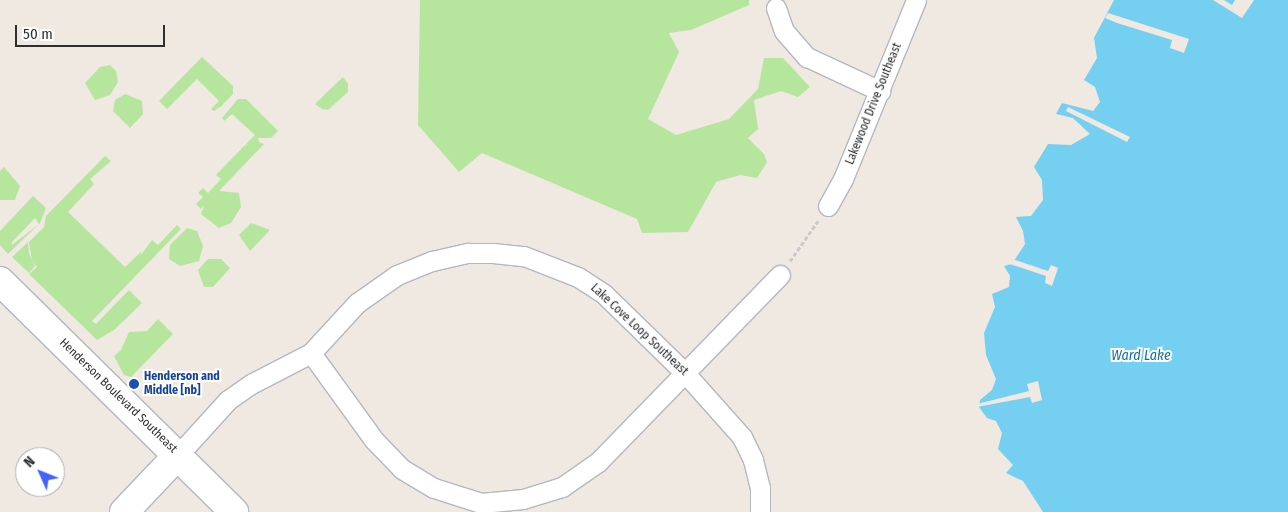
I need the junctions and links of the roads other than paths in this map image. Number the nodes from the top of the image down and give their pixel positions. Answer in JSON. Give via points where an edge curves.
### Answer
{"nodes":[{"id":1,"x":916,"y":0,"type":"edge"},
{"id":2,"x":776,"y":8,"type":"dead end"},
{"id":3,"x":880,"y":91,"type":"junction"},
{"id":4,"x":828,"y":206,"type":"road end"},
{"id":5,"x":780,"y":275,"type":"road end"},
{"id":6,"x":0,"y":281,"type":"edge"},
{"id":7,"x":311,"y":353,"type":"junction"},
{"id":8,"x":685,"y":373,"type":"junction"},
{"id":9,"x":178,"y":455,"type":"junction"},
{"id":10,"x":124,"y":512,"type":"edge"},
{"id":11,"x":234,"y":512,"type":"edge"},
{"id":12,"x":760,"y":512,"type":"edge"}],
"edges":[{"from":1,"to":3,"type":"street","name":"Lakewood Drive Southeast"},
{"from":2,"to":3,"type":"street","via":[[784,32],[808,57]]},
{"from":3,"to":4,"type":"street","name":"Lakewood Drive Southeast"},
{"from":5,"to":8,"type":"street"},
{"from":6,"to":9,"type":"main road","name":"Henderson Boulevard Southeast"},
{"from":7,"to":8,"type":"street","name":"Lake Cove Loop Southeast","via":[[357,303],[397,275],[432,261],[493,253],[524,256],[578,276],[604,294]]},
{"from":7,"to":8,"type":"street","via":[[374,440],[402,469],[434,488],[481,503],[523,499],[562,487],[598,462]]},
{"from":7,"to":9,"type":"street","name":"Lake Cove Loop Southeast","via":[[251,384],[228,400]]},
{"from":8,"to":12,"type":"street","name":"Lake Cove Loop Southeast","via":[[742,437],[757,479]]},
{"from":9,"to":10,"type":"main road"},
{"from":9,"to":11,"type":"main road","name":"Henderson Boulevard Southeast"}]}
